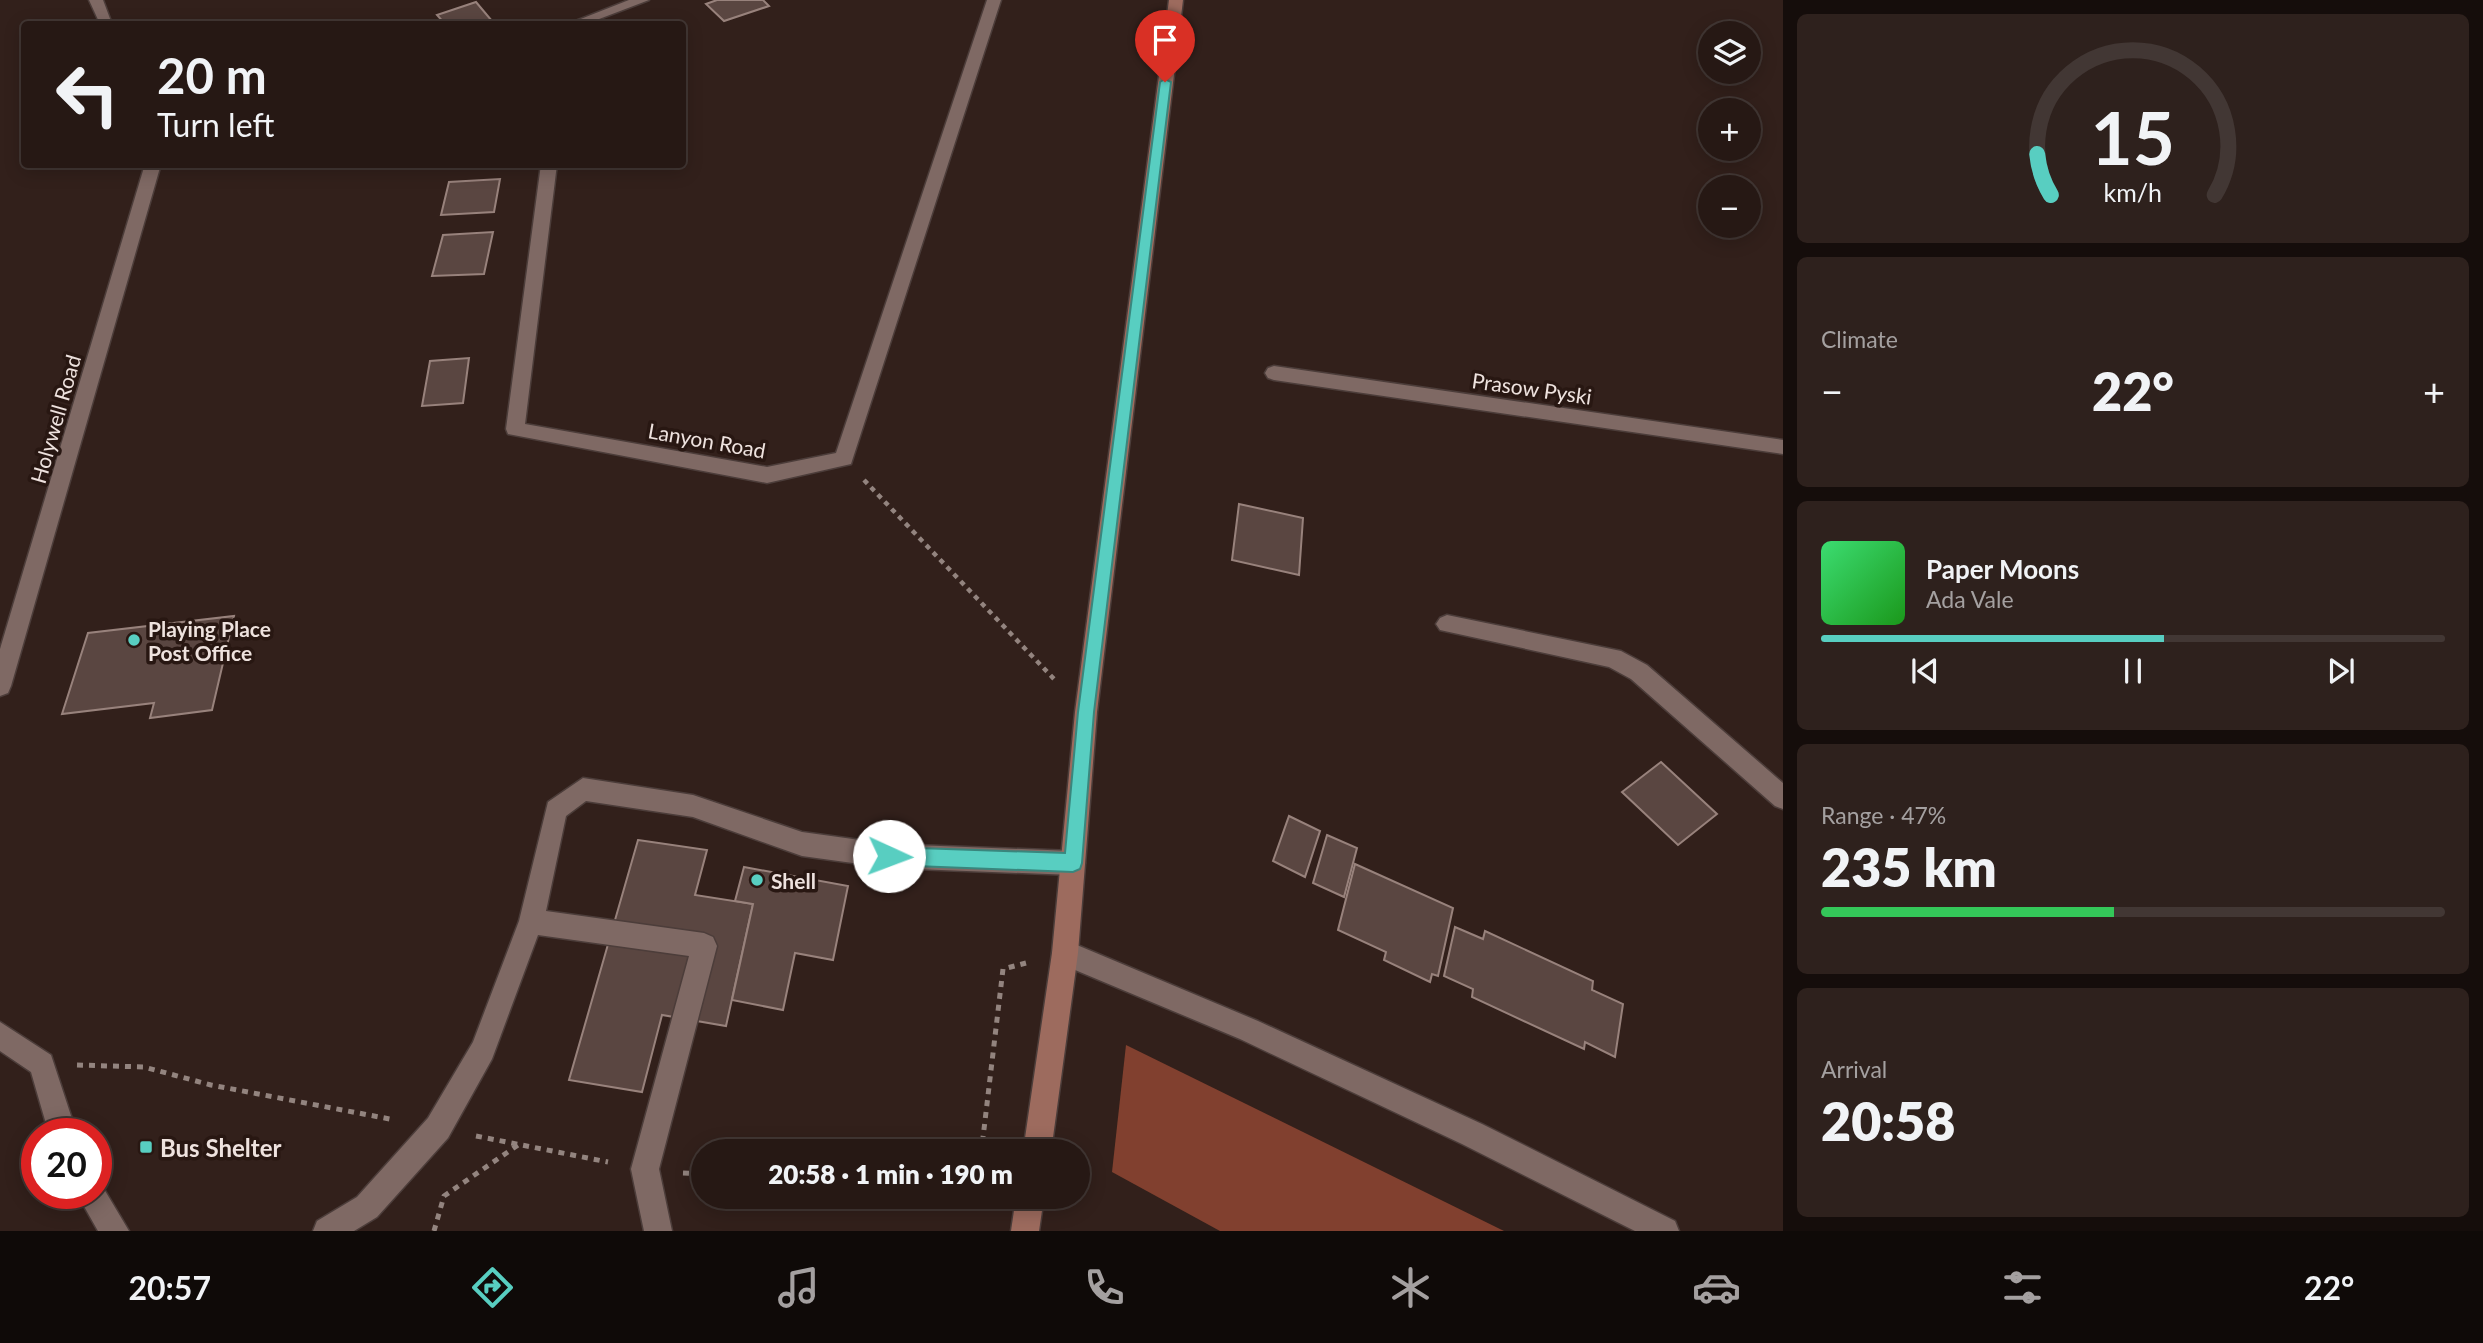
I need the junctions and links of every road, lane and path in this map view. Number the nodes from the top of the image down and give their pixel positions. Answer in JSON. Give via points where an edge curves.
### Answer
{"nodes":[{"id":1,"x":94,"y":0,"type":"edge"},
{"id":2,"x":642,"y":0,"type":"edge"},
{"id":3,"x":994,"y":0,"type":"edge"},
{"id":4,"x":1176,"y":0,"type":"edge"},
{"id":5,"x":104,"y":21,"type":"edge"},
{"id":6,"x":583,"y":21,"type":"edge"},
{"id":7,"x":152,"y":168,"type":"edge"},
{"id":8,"x":548,"y":168,"type":"edge"},
{"id":9,"x":1274,"y":373,"type":"dead end"},
{"id":10,"x":1783,"y":447,"type":"edge"},
{"id":11,"x":844,"y":459,"type":"junction"},
{"id":12,"x":1447,"y":624,"type":"dead end"},
{"id":13,"x":0,"y":686,"type":"edge"},
{"id":14,"x":1086,"y":712,"type":"junction"},
{"id":15,"x":1783,"y":798,"type":"edge"},
{"id":16,"x":1073,"y":863,"type":"junction"},
{"id":17,"x":531,"y":921,"type":"junction"},
{"id":18,"x":1065,"y":953,"type":"junction"},
{"id":19,"x":0,"y":1035,"type":"edge"},
{"id":20,"x":42,"y":1064,"type":"junction"},
{"id":21,"x":58,"y":1118,"type":"edge"},
{"id":22,"x":438,"y":1128,"type":"junction"},
{"id":23,"x":983,"y":1139,"type":"edge"},
{"id":24,"x":1039,"y":1139,"type":"edge"},
{"id":25,"x":519,"y":1145,"type":"junction"},
{"id":26,"x":645,"y":1170,"type":"junction"},
{"id":27,"x":691,"y":1173,"type":"edge"},
{"id":28,"x":101,"y":1209,"type":"edge"},
{"id":29,"x":1028,"y":1209,"type":"edge"},
{"id":30,"x":115,"y":1231,"type":"edge"},
{"id":31,"x":327,"y":1231,"type":"edge"},
{"id":32,"x":434,"y":1231,"type":"edge"},
{"id":33,"x":658,"y":1231,"type":"edge"},
{"id":34,"x":1025,"y":1231,"type":"edge"},
{"id":35,"x":1665,"y":1231,"type":"edge"}],
"edges":[{"from":1,"to":5,"type":"street"},
{"from":2,"to":6,"type":"street"},
{"from":3,"to":11,"type":"street"},
{"from":4,"to":14,"type":"main road"},
{"from":7,"to":13,"type":"street","name":"Holywell Road"},
{"from":8,"to":11,"type":"street","name":"Lanyon Road","via":[[514,429],[767,475]]},
{"from":9,"to":10,"type":"street","name":"Prasow Pyski"},
{"from":11,"to":14,"type":"path"},
{"from":12,"to":15,"type":"street","via":[[1613,658],[1639,672]]},
{"from":14,"to":16,"type":"main road"},
{"from":16,"to":17,"type":"street","via":[[889,856],[802,844],[693,806],[583,789],[556,810]]},
{"from":16,"to":18,"type":"main road"},
{"from":17,"to":22,"type":"street","via":[[484,1050]]},
{"from":17,"to":26,"type":"street","via":[[704,946]]},
{"from":18,"to":23,"type":"path","via":[[1003,969]]},
{"from":18,"to":24,"type":"main road"},
{"from":18,"to":35,"type":"street","via":[[1249,1030]]},
{"from":19,"to":20,"type":"street"},
{"from":20,"to":21,"type":"street"},
{"from":20,"to":22,"type":"path","via":[[144,1067],[211,1085]]},
{"from":22,"to":25,"type":"path"},
{"from":22,"to":31,"type":"street","via":[[367,1207]]},
{"from":25,"to":26,"type":"path"},
{"from":25,"to":32,"type":"path","via":[[444,1196]]},
{"from":26,"to":27,"type":"path"},
{"from":26,"to":33,"type":"street"},
{"from":28,"to":30,"type":"street"},
{"from":29,"to":34,"type":"main road"}]}
